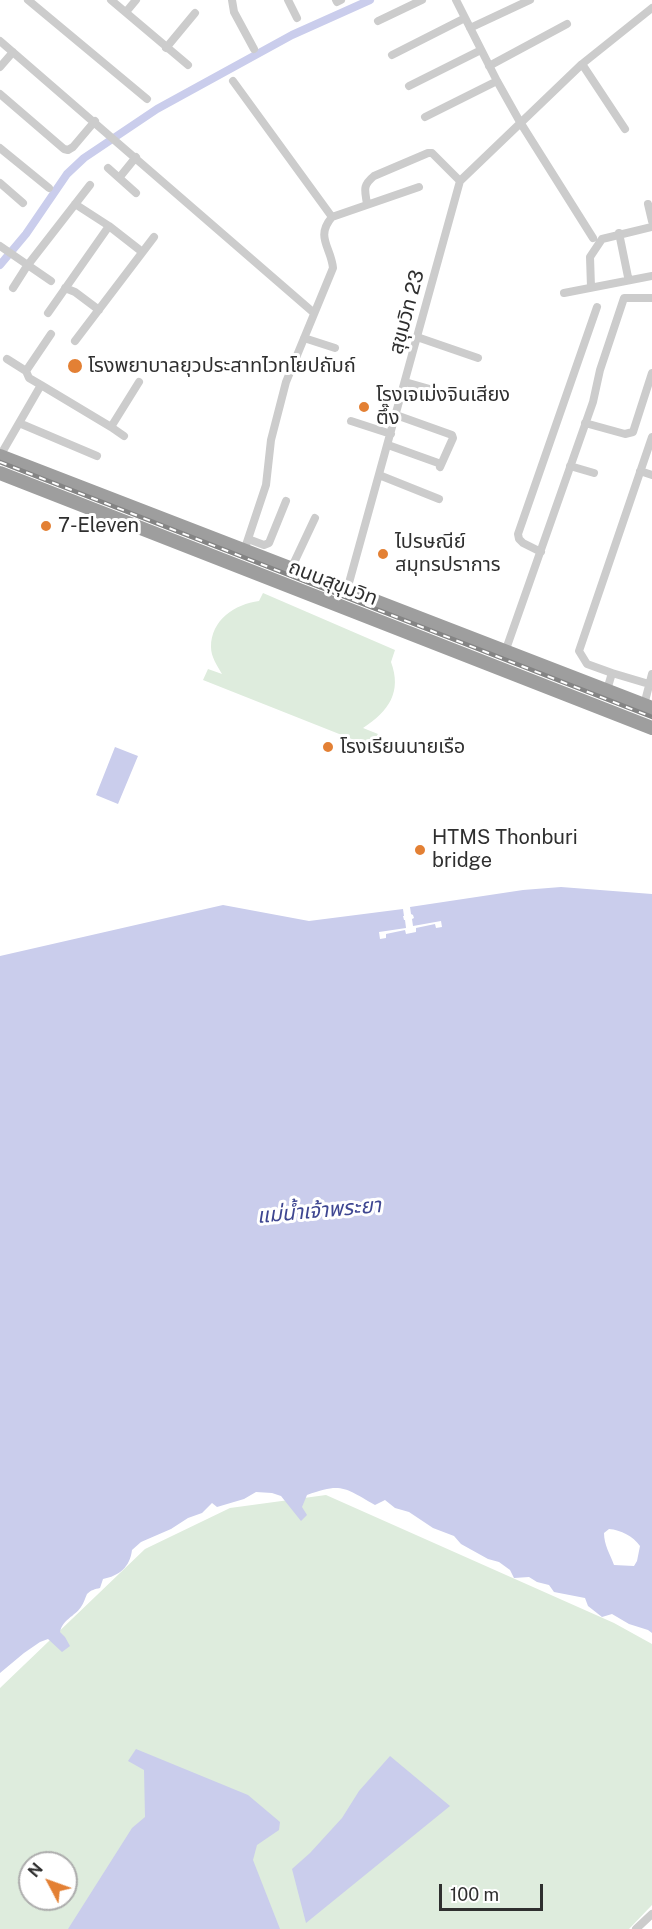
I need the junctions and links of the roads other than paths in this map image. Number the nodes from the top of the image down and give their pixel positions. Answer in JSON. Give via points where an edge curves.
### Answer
{"nodes":[{"id":1,"x":28,"y":0,"type":"edge"},
{"id":2,"x":111,"y":0,"type":"edge"},
{"id":3,"x":136,"y":0,"type":"edge"},
{"id":4,"x":232,"y":0,"type":"edge"},
{"id":5,"x":288,"y":0,"type":"edge"},
{"id":6,"x":336,"y":0,"type":"edge"},
{"id":7,"x":341,"y":0,"type":"edge"},
{"id":8,"x":422,"y":0,"type":"edge"},
{"id":9,"x":456,"y":0,"type":"edge"},
{"id":10,"x":530,"y":0,"type":"edge"},
{"id":11,"x":652,"y":8,"type":"edge"},
{"id":12,"x":126,"y":12,"type":"junction"},
{"id":13,"x":195,"y":13,"type":"dead end"},
{"id":14,"x":297,"y":18,"type":"dead end"},
{"id":15,"x":465,"y":18,"type":"junction"},
{"id":16,"x":378,"y":21,"type":"dead end"},
{"id":17,"x":567,"y":24,"type":"dead end"},
{"id":18,"x":470,"y":28,"type":"junction"},
{"id":19,"x":0,"y":41,"type":"edge"},
{"id":20,"x":166,"y":48,"type":"junction"},
{"id":21,"x":254,"y":49,"type":"dead end"},
{"id":22,"x":481,"y":50,"type":"junction"},
{"id":23,"x":13,"y":52,"type":"junction"},
{"id":24,"x":392,"y":55,"type":"dead end"},
{"id":25,"x":582,"y":64,"type":"junction"},
{"id":26,"x":188,"y":65,"type":"dead end"},
{"id":27,"x":489,"y":66,"type":"junction"},
{"id":28,"x":0,"y":68,"type":"edge"},
{"id":29,"x":233,"y":81,"type":"dead end"},
{"id":30,"x":497,"y":81,"type":"junction"},
{"id":31,"x":409,"y":86,"type":"dead end"},
{"id":32,"x":0,"y":94,"type":"edge"},
{"id":33,"x":147,"y":99,"type":"dead end"},
{"id":34,"x":425,"y":117,"type":"dead end"},
{"id":35,"x":95,"y":121,"type":"junction"},
{"id":36,"x":520,"y":122,"type":"junction"},
{"id":37,"x":626,"y":129,"type":"dead end"},
{"id":38,"x":0,"y":148,"type":"edge"},
{"id":39,"x":136,"y":157,"type":"junction"},
{"id":40,"x":108,"y":168,"type":"dead end"},
{"id":41,"x":119,"y":178,"type":"junction"},
{"id":42,"x":460,"y":180,"type":"junction"},
{"id":43,"x":0,"y":183,"type":"edge"},
{"id":44,"x":90,"y":185,"type":"dead end"},
{"id":45,"x":418,"y":187,"type":"dead end"},
{"id":46,"x":50,"y":188,"type":"dead end"},
{"id":47,"x":136,"y":193,"type":"dead end"},
{"id":48,"x":23,"y":203,"type":"dead end"},
{"id":49,"x":75,"y":204,"type":"junction"},
{"id":50,"x":367,"y":204,"type":"junction"},
{"id":51,"x":648,"y":204,"type":"dead end"},
{"id":52,"x":332,"y":217,"type":"junction"},
{"id":53,"x":652,"y":221,"type":"edge"},
{"id":54,"x":109,"y":226,"type":"junction"},
{"id":55,"x":652,"y":227,"type":"edge"},
{"id":56,"x":619,"y":233,"type":"junction"},
{"id":57,"x":154,"y":237,"type":"dead end"},
{"id":58,"x":593,"y":238,"type":"dead end"},
{"id":59,"x":0,"y":246,"type":"edge"},
{"id":60,"x":141,"y":251,"type":"junction"},
{"id":61,"x":27,"y":266,"type":"junction"},
{"id":62,"x":652,"y":276,"type":"edge"},
{"id":63,"x":628,"y":277,"type":"dead end"},
{"id":64,"x":51,"y":281,"type":"dead end"},
{"id":65,"x":591,"y":286,"type":"junction"},
{"id":66,"x":13,"y":288,"type":"dead end"},
{"id":67,"x":65,"y":288,"type":"junction"},
{"id":68,"x":564,"y":293,"type":"dead end"},
{"id":69,"x":652,"y":298,"type":"edge"},
{"id":70,"x":597,"y":307,"type":"dead end"},
{"id":71,"x":99,"y":310,"type":"junction"},
{"id":72,"x":48,"y":312,"type":"dead end"},
{"id":73,"x":314,"y":313,"type":"junction"},
{"id":74,"x":51,"y":334,"type":"dead end"},
{"id":75,"x":417,"y":337,"type":"junction"},
{"id":76,"x":304,"y":338,"type":"junction"},
{"id":77,"x":75,"y":341,"type":"dead end"},
{"id":78,"x":335,"y":348,"type":"dead end"},
{"id":79,"x":478,"y":358,"type":"dead end"},
{"id":80,"x":7,"y":359,"type":"dead end"},
{"id":81,"x":26,"y":371,"type":"junction"},
{"id":82,"x":652,"y":373,"type":"edge"},
{"id":83,"x":139,"y":382,"type":"dead end"},
{"id":84,"x":405,"y":382,"type":"junction"},
{"id":85,"x":41,"y":386,"type":"junction"},
{"id":86,"x":465,"y":399,"type":"dead end"},
{"id":87,"x":396,"y":415,"type":"junction"},
{"id":88,"x":351,"y":421,"type":"dead end"},
{"id":89,"x":19,"y":423,"type":"junction"},
{"id":90,"x":585,"y":423,"type":"junction"},
{"id":91,"x":111,"y":427,"type":"junction"},
{"id":92,"x":391,"y":434,"type":"junction"},
{"id":93,"x":124,"y":436,"type":"dead end"},
{"id":94,"x":652,"y":437,"type":"edge"},
{"id":95,"x":388,"y":445,"type":"junction"},
{"id":96,"x":0,"y":456,"type":"edge"},
{"id":97,"x":97,"y":456,"type":"dead end"},
{"id":98,"x":570,"y":466,"type":"junction"},
{"id":99,"x":640,"y":471,"type":"junction"},
{"id":100,"x":0,"y":473,"type":"edge"},
{"id":101,"x":594,"y":473,"type":"dead end"},
{"id":102,"x":379,"y":475,"type":"junction"},
{"id":103,"x":652,"y":475,"type":"edge"},
{"id":104,"x":439,"y":499,"type":"dead end"},
{"id":105,"x":286,"y":501,"type":"dead end"},
{"id":106,"x":315,"y":518,"type":"dead end"},
{"id":107,"x":246,"y":544,"type":"junction"},
{"id":108,"x":541,"y":552,"type":"junction"},
{"id":109,"x":291,"y":569,"type":"junction"},
{"id":110,"x":347,"y":590,"type":"junction"},
{"id":111,"x":505,"y":652,"type":"junction"},
{"id":112,"x":549,"y":668,"type":"junction"},
{"id":113,"x":612,"y":673,"type":"junction"},
{"id":114,"x":652,"y":674,"type":"edge"},
{"id":115,"x":531,"y":680,"type":"junction"},
{"id":116,"x":649,"y":684,"type":"junction"},
{"id":117,"x":607,"y":690,"type":"junction"},
{"id":118,"x":558,"y":691,"type":"junction"},
{"id":119,"x":648,"y":707,"type":"edge"},
{"id":120,"x":652,"y":728,"type":"edge"},
{"id":121,"x":652,"y":1914,"type":"edge"},
{"id":122,"x":636,"y":1929,"type":"edge"}],
"edges":[{"from":1,"to":33,"type":"street"},
{"from":2,"to":12,"type":"street"},
{"from":3,"to":12,"type":"street"},
{"from":4,"to":21,"type":"street","via":[[234,12]]},
{"from":5,"to":14,"type":"street"},
{"from":6,"to":7,"type":"street"},
{"from":8,"to":16,"type":"street"},
{"from":9,"to":15,"type":"street"},
{"from":10,"to":18,"type":"street"},
{"from":11,"to":25,"type":"street"},
{"from":12,"to":20,"type":"street"},
{"from":13,"to":20,"type":"street"},
{"from":15,"to":18,"type":"street"},
{"from":15,"to":24,"type":"street"},
{"from":17,"to":27,"type":"street"},
{"from":18,"to":22,"type":"street"},
{"from":19,"to":23,"type":"street"},
{"from":20,"to":26,"type":"street"},
{"from":22,"to":27,"type":"street"},
{"from":22,"to":31,"type":"street"},
{"from":23,"to":28,"type":"street"},
{"from":23,"to":35,"type":"street"},
{"from":25,"to":36,"type":"street"},
{"from":25,"to":37,"type":"street"},
{"from":27,"to":30,"type":"street"},
{"from":29,"to":52,"type":"street"},
{"from":30,"to":34,"type":"street"},
{"from":30,"to":36,"type":"street"},
{"from":32,"to":35,"type":"street","via":[[64,149],[73,147]]},
{"from":35,"to":39,"type":"street"},
{"from":36,"to":42,"type":"street"},
{"from":36,"to":58,"type":"street"},
{"from":38,"to":46,"type":"street"},
{"from":39,"to":41,"type":"street"},
{"from":39,"to":73,"type":"street"},
{"from":40,"to":41,"type":"street"},
{"from":41,"to":47,"type":"street"},
{"from":42,"to":50,"type":"street","via":[[428,153],[374,176],[364,189]]},
{"from":42,"to":75,"type":"street","name":"สุขุมวิท 23"},
{"from":43,"to":48,"type":"street"},
{"from":44,"to":49,"type":"street"},
{"from":45,"to":50,"type":"street"},
{"from":49,"to":54,"type":"street"},
{"from":49,"to":61,"type":"street"},
{"from":50,"to":52,"type":"street"},
{"from":51,"to":53,"type":"street"},
{"from":52,"to":73,"type":"street","via":[[323,238],[333,268]]},
{"from":54,"to":60,"type":"street"},
{"from":54,"to":67,"type":"street"},
{"from":55,"to":56,"type":"street"},
{"from":56,"to":63,"type":"street"},
{"from":56,"to":65,"type":"street","via":[[602,238],[590,257]]},
{"from":57,"to":60,"type":"street"},
{"from":59,"to":61,"type":"street"},
{"from":60,"to":71,"type":"street"},
{"from":61,"to":64,"type":"street"},
{"from":61,"to":66,"type":"street"},
{"from":62,"to":65,"type":"street"},
{"from":65,"to":68,"type":"street"},
{"from":67,"to":71,"type":"street"},
{"from":67,"to":72,"type":"street"},
{"from":69,"to":90,"type":"street","via":[[624,298]]},
{"from":70,"to":108,"type":"street","via":[[518,534],[523,543]]},
{"from":71,"to":77,"type":"street"},
{"from":73,"to":76,"type":"street"},
{"from":74,"to":81,"type":"street"},
{"from":75,"to":79,"type":"street"},
{"from":75,"to":84,"type":"street","name":"สุขุมวิท 23"},
{"from":76,"to":78,"type":"street"},
{"from":76,"to":107,"type":"street","via":[[284,392],[271,440],[266,486]]},
{"from":80,"to":81,"type":"street"},
{"from":81,"to":85,"type":"street"},
{"from":82,"to":90,"type":"street","via":[[633,432],[625,434]]},
{"from":83,"to":91,"type":"street"},
{"from":84,"to":86,"type":"street"},
{"from":84,"to":87,"type":"street","name":"สุขุมวิท 23"},
{"from":85,"to":89,"type":"street"},
{"from":85,"to":91,"type":"street"},
{"from":87,"to":92,"type":"street","name":"สุขุมวิท 23"},
{"from":87,"to":95,"type":"street","via":[[453,438],[440,466]]},
{"from":88,"to":92,"type":"street"},
{"from":89,"to":96,"type":"street"},
{"from":89,"to":97,"type":"street"},
{"from":90,"to":98,"type":"street"},
{"from":91,"to":93,"type":"street"},
{"from":92,"to":95,"type":"street","name":"สุขุมวิท 23"},
{"from":94,"to":99,"type":"street"},
{"from":95,"to":102,"type":"street","name":"สุขุมวิท 23"},
{"from":96,"to":107,"type":"highway","name":"ถนนสุขุมวิท"},
{"from":98,"to":101,"type":"street"},
{"from":98,"to":108,"type":"street"},
{"from":99,"to":103,"type":"street"},
{"from":99,"to":113,"type":"street","via":[[579,651],[587,664]]},
{"from":100,"to":115,"type":"highway","name":"ถนนสุขุมวิท"},
{"from":102,"to":104,"type":"street"},
{"from":102,"to":110,"type":"street","name":"สุขุมวิท 23"},
{"from":105,"to":107,"type":"street","via":[[270,543]]},
{"from":106,"to":109,"type":"street"},
{"from":107,"to":109,"type":"highway","name":"ถนนสุขุมวิท"},
{"from":108,"to":111,"type":"street"},
{"from":109,"to":110,"type":"highway","name":"ถนนสุขุมวิท"},
{"from":110,"to":111,"type":"highway","name":"ถนนสุขุมวิท"},
{"from":111,"to":112,"type":"highway","name":"ถนนสุขุมวิท"},
{"from":112,"to":115,"type":"highway"},
{"from":112,"to":117,"type":"highway","name":"ถนนสุขุมวิท"},
{"from":112,"to":118,"type":"highway"},
{"from":113,"to":116,"type":"street"},
{"from":113,"to":117,"type":"street"},
{"from":114,"to":116,"type":"street"},
{"from":115,"to":118,"type":"highway","name":"ถนนสุขุมวิท"},
{"from":116,"to":119,"type":"street"},
{"from":117,"to":119,"type":"highway","name":"ถนนสุขุมวิท"},
{"from":118,"to":120,"type":"highway","name":"ถนนสุขุมวิท"},
{"from":121,"to":122,"type":"street"}]}
